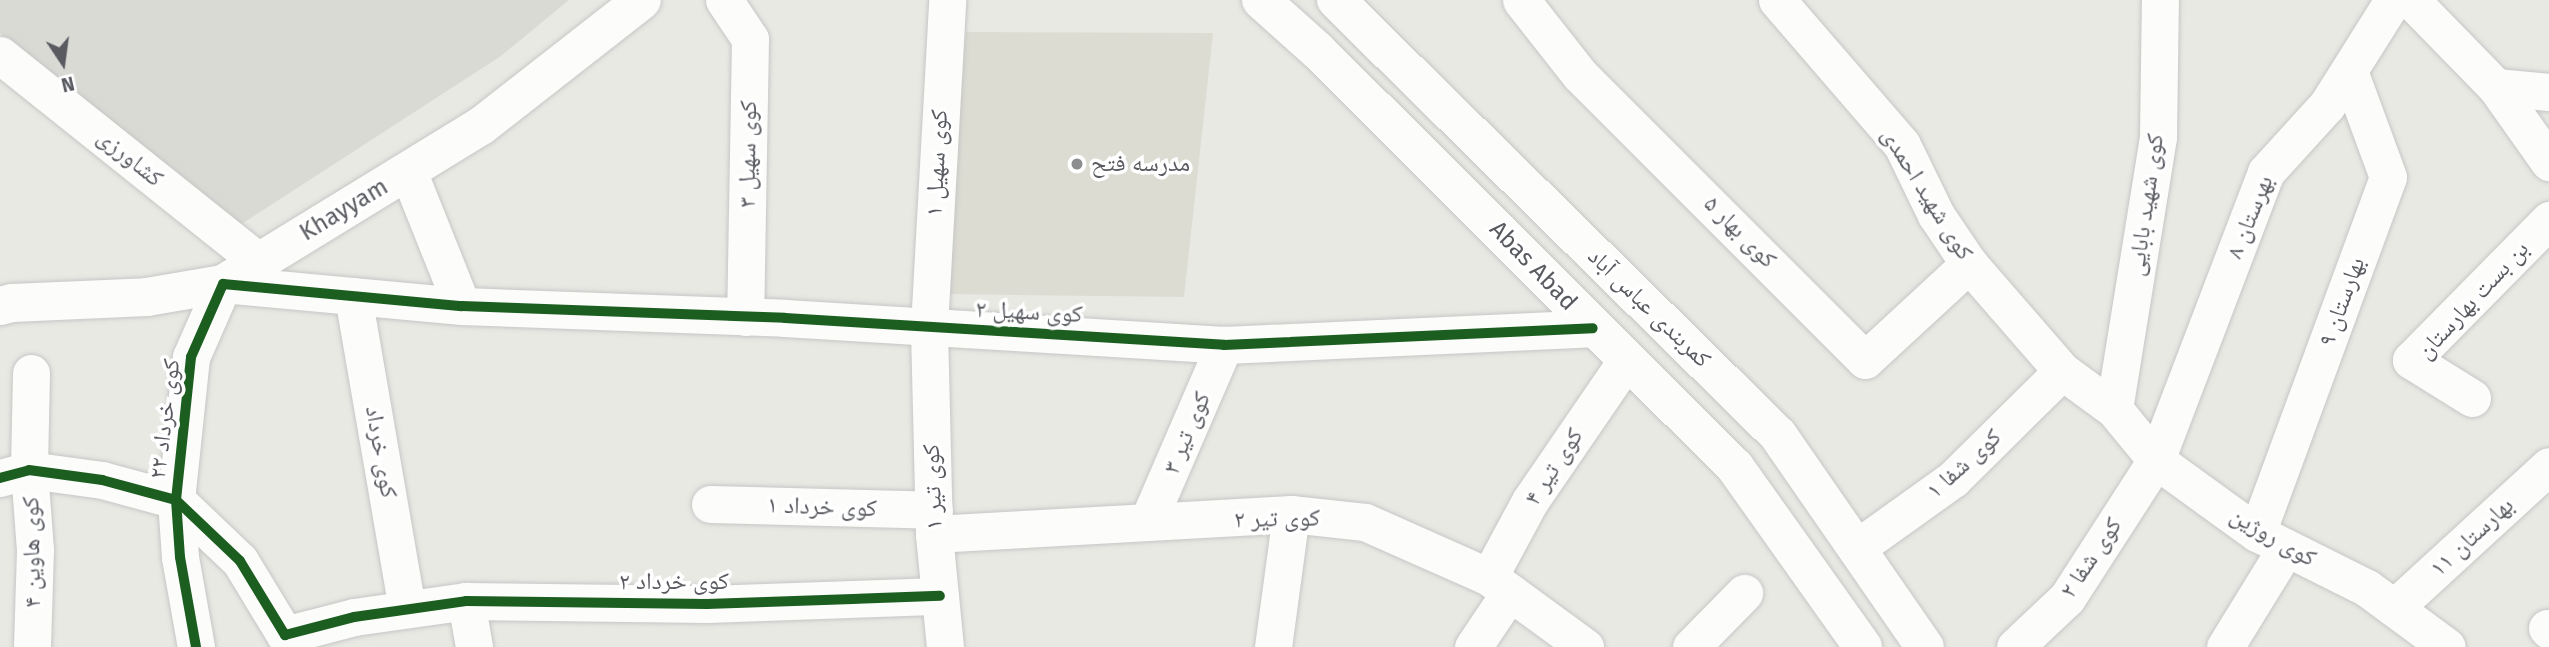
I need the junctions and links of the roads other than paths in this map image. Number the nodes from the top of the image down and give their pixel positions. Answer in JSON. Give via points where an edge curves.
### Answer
{"nodes":[{"id":1,"x":642,"y":0,"type":"edge"},
{"id":2,"x":724,"y":0,"type":"edge"},
{"id":3,"x":947,"y":0,"type":"edge"},
{"id":4,"x":1261,"y":0,"type":"edge"},
{"id":5,"x":1336,"y":0,"type":"edge"},
{"id":6,"x":1521,"y":0,"type":"edge"},
{"id":7,"x":2160,"y":0,"type":"edge"},
{"id":8,"x":2393,"y":0,"type":"edge"},
{"id":9,"x":2411,"y":0,"type":"edge"},
{"id":10,"x":1779,"y":1,"type":"edge"},
{"id":11,"x":0,"y":55,"type":"edge"},
{"id":12,"x":2349,"y":71,"type":"junction"},
{"id":13,"x":2496,"y":87,"type":"junction"},
{"id":14,"x":2549,"y":92,"type":"edge"},
{"id":15,"x":2549,"y":162,"type":"edge"},
{"id":16,"x":408,"y":171,"type":"junction"},
{"id":17,"x":2549,"y":220,"type":"edge"},
{"id":18,"x":259,"y":262,"type":"junction"},
{"id":19,"x":1969,"y":264,"type":"junction"},
{"id":20,"x":223,"y":284,"type":"junction"},
{"id":21,"x":354,"y":296,"type":"junction"},
{"id":22,"x":0,"y":306,"type":"edge"},
{"id":23,"x":461,"y":306,"type":"junction"},
{"id":24,"x":745,"y":317,"type":"junction"},
{"id":25,"x":929,"y":327,"type":"junction"},
{"id":26,"x":1593,"y":328,"type":"junction"},
{"id":27,"x":1224,"y":345,"type":"junction"},
{"id":28,"x":1626,"y":361,"type":"junction"},
{"id":29,"x":2062,"y":371,"type":"junction"},
{"id":30,"x":31,"y":373,"type":"dead end"},
{"id":31,"x":2472,"y":397,"type":"dead end"},
{"id":32,"x":2114,"y":409,"type":"junction"},
{"id":33,"x":2156,"y":460,"type":"junction"},
{"id":34,"x":2549,"y":466,"type":"edge"},
{"id":35,"x":15,"y":474,"type":"edge"},
{"id":36,"x":176,"y":500,"type":"junction"},
{"id":37,"x":710,"y":504,"type":"dead end"},
{"id":38,"x":1291,"y":514,"type":"junction"},
{"id":39,"x":934,"y":522,"type":"junction"},
{"id":40,"x":1148,"y":522,"type":"junction"},
{"id":41,"x":2272,"y":540,"type":"junction"},
{"id":42,"x":1858,"y":547,"type":"junction"},
{"id":43,"x":1499,"y":584,"type":"junction"},
{"id":44,"x":1745,"y":593,"type":"dead end"},
{"id":45,"x":940,"y":596,"type":"junction"},
{"id":46,"x":466,"y":601,"type":"junction"},
{"id":47,"x":407,"y":608,"type":"junction"},
{"id":48,"x":2394,"y":608,"type":"junction"},
{"id":49,"x":315,"y":637,"type":"edge"},
{"id":50,"x":32,"y":647,"type":"edge"},
{"id":51,"x":196,"y":647,"type":"edge"},
{"id":52,"x":474,"y":647,"type":"edge"},
{"id":53,"x":945,"y":647,"type":"edge"},
{"id":54,"x":1273,"y":647,"type":"edge"},
{"id":55,"x":1473,"y":647,"type":"edge"},
{"id":56,"x":1585,"y":647,"type":"edge"},
{"id":57,"x":1691,"y":647,"type":"edge"},
{"id":58,"x":1863,"y":647,"type":"edge"},
{"id":59,"x":1925,"y":647,"type":"edge"},
{"id":60,"x":2015,"y":647,"type":"edge"},
{"id":61,"x":2225,"y":647,"type":"edge"},
{"id":62,"x":2446,"y":647,"type":"edge"}],
"edges":[{"from":1,"to":16,"type":"main road","name":"Khayyam","via":[[481,126]]},
{"from":2,"to":24,"type":"street","name":"کوی سهیل ۳","via":[[750,39]]},
{"from":3,"to":25,"type":"street","name":"کوی سهیل ۱"},
{"from":4,"to":26,"type":"main road","name":"Abas Abad","via":[[1318,51]]},
{"from":5,"to":42,"type":"main road","name":"کمربندی عباس آباد","via":[[1778,435]]},
{"from":6,"to":19,"type":"street","name":"کوی بهار ۵","via":[[1580,75],[1865,360]]},
{"from":7,"to":32,"type":"street","name":"کوی شهید بابایی","via":[[2158,137]]},
{"from":8,"to":12,"type":"street","name":"بهرستان ۸"},
{"from":9,"to":13,"type":"street"},
{"from":10,"to":19,"type":"street","name":"کوی شهید احمدی","via":[[1902,145],[1936,215]]},
{"from":11,"to":18,"type":"street","name":"کشاورزی"},
{"from":12,"to":33,"type":"street","name":"بهرستان ۸","via":[[2327,105],[2266,172]]},
{"from":12,"to":41,"type":"street","name":"بهارستان ۹","via":[[2388,177]]},
{"from":13,"to":14,"type":"street"},
{"from":13,"to":15,"type":"street"},
{"from":16,"to":18,"type":"main road","name":"Khayyam"},
{"from":16,"to":23,"type":"street"},
{"from":17,"to":31,"type":"street","name":"بن بست بهارستان","via":[[2411,359]]},
{"from":18,"to":20,"type":"main road","name":"Khayyam"},
{"from":19,"to":29,"type":"street","name":"کوی شهید احمدی"},
{"from":20,"to":21,"type":"street","name":"کوی سهیل ۲"},
{"from":20,"to":22,"type":"main road","name":"Khayyam","via":[[147,297]]},
{"from":20,"to":36,"type":"street","name":"کوی خرداد ۲۲","via":[[191,357]]},
{"from":21,"to":23,"type":"street","name":"کوی سهیل ۲"},
{"from":21,"to":47,"type":"street","name":"کوی خرداد"},
{"from":23,"to":24,"type":"street","name":"کوی سهیل ۲"},
{"from":24,"to":25,"type":"street","name":"کوی سهیل ۲"},
{"from":25,"to":27,"type":"street","name":"کوی سهیل ۲"},
{"from":25,"to":39,"type":"street","name":"کوی تیر ۱"},
{"from":26,"to":27,"type":"street","name":"کوی سهیل ۲"},
{"from":26,"to":28,"type":"main road","name":"Abas Abad"},
{"from":27,"to":40,"type":"street","name":"کوی تیر ۳"},
{"from":28,"to":43,"type":"street","name":"کوی تیر ۴","via":[[1530,501]]},
{"from":28,"to":58,"type":"main road","name":"Abas Abad","via":[[1735,467]]},
{"from":29,"to":32,"type":"street","name":"کوی شهید احمدی"},
{"from":29,"to":42,"type":"street","name":"کوی شفا ۱","via":[[1954,479]]},
{"from":30,"to":35,"type":"street","name":"کوی هاوین ۴"},
{"from":32,"to":33,"type":"street","name":"کوی روژین"},
{"from":33,"to":41,"type":"street","name":"کوی روژین"},
{"from":33,"to":60,"type":"street","name":"کوی شفا ۲","via":[[2067,598]]},
{"from":34,"to":48,"type":"street","name":"بهارستان ۱۱"},
{"from":35,"to":36,"type":"street","via":[[102,480]]},
{"from":35,"to":50,"type":"street","name":"کوی هاوین ۴","via":[[34,550]]},
{"from":36,"to":49,"type":"street","name":"کوی خرداد ۲","via":[[240,561],[285,635]]},
{"from":36,"to":51,"type":"street","name":"کوی خرداد ۲۲","via":[[180,557]]},
{"from":37,"to":39,"type":"street","name":"کوی خرداد ۱"},
{"from":38,"to":40,"type":"street","name":"کوی تیر ۲"},
{"from":38,"to":43,"type":"street","name":"کوی تیر ۲","via":[[1365,522]]},
{"from":38,"to":54,"type":"street"},
{"from":39,"to":40,"type":"street","name":"کوی تیر ۲"},
{"from":39,"to":45,"type":"street","name":"کوی تیر ۱"},
{"from":41,"to":48,"type":"street","name":"کوی روژین"},
{"from":41,"to":61,"type":"street","name":"بهارستان ۹"},
{"from":42,"to":59,"type":"main road","name":"کمربندی عباس آباد"},
{"from":43,"to":55,"type":"street","name":"کوی تیر ۴"},
{"from":43,"to":56,"type":"street","name":"کوی تیر ۲"},
{"from":44,"to":57,"type":"street"},
{"from":45,"to":46,"type":"street","name":"کوی خرداد ۲","via":[[707,604]]},
{"from":45,"to":53,"type":"street","name":"کوی تیر ۱"},
{"from":46,"to":47,"type":"street","name":"کوی خرداد ۲"},
{"from":46,"to":52,"type":"street"},
{"from":47,"to":49,"type":"street","name":"کوی خرداد ۲"},
{"from":48,"to":62,"type":"street","name":"کوی روژین"}]}
